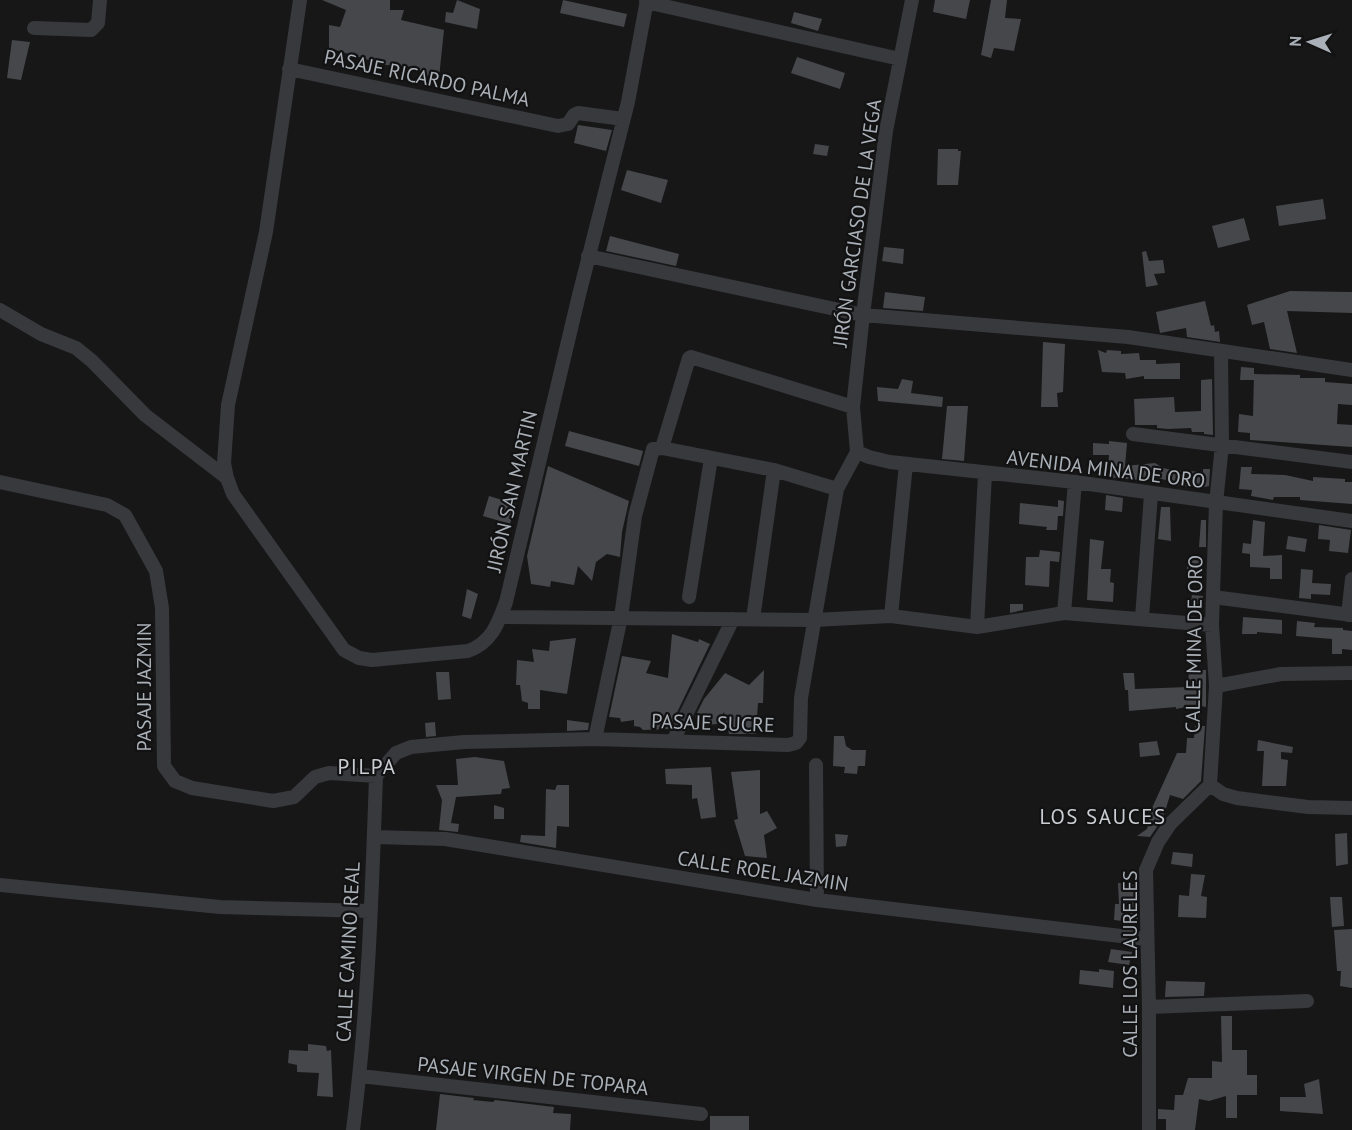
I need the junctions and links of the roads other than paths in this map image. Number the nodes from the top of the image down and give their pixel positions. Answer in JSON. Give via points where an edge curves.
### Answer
{"nodes":[{"id":1,"x":100,"y":0,"type":"edge"},
{"id":2,"x":300,"y":0,"type":"edge"},
{"id":3,"x":912,"y":0,"type":"edge"},
{"id":4,"x":646,"y":1,"type":"edge"},
{"id":5,"x":34,"y":28,"type":"dead end"},
{"id":6,"x":900,"y":59,"type":"junction"},
{"id":7,"x":289,"y":69,"type":"junction"},
{"id":8,"x":623,"y":119,"type":"junction"},
{"id":9,"x":588,"y":256,"type":"junction"},
{"id":10,"x":0,"y":310,"type":"edge"},
{"id":11,"x":863,"y":315,"type":"junction"},
{"id":12,"x":1221,"y":351,"type":"junction"},
{"id":13,"x":1352,"y":370,"type":"edge"},
{"id":14,"x":853,"y":407,"type":"junction"},
{"id":15,"x":1134,"y":434,"type":"dead end"},
{"id":16,"x":1222,"y":445,"type":"junction"},
{"id":17,"x":662,"y":448,"type":"junction"},
{"id":18,"x":857,"y":452,"type":"junction"},
{"id":19,"x":711,"y":458,"type":"junction"},
{"id":20,"x":1352,"y":462,"type":"edge"},
{"id":21,"x":906,"y":464,"type":"junction"},
{"id":22,"x":774,"y":470,"type":"junction"},
{"id":23,"x":985,"y":474,"type":"junction"},
{"id":24,"x":227,"y":478,"type":"junction"},
{"id":25,"x":0,"y":482,"type":"edge"},
{"id":26,"x":1075,"y":482,"type":"junction"},
{"id":27,"x":837,"y":489,"type":"junction"},
{"id":28,"x":1152,"y":494,"type":"junction"},
{"id":29,"x":1216,"y":503,"type":"junction"},
{"id":30,"x":1352,"y":521,"type":"edge"},
{"id":31,"x":1352,"y":579,"type":"edge"},
{"id":32,"x":689,"y":597,"type":"dead end"},
{"id":33,"x":1213,"y":597,"type":"junction"},
{"id":34,"x":1064,"y":613,"type":"junction"},
{"id":35,"x":1350,"y":615,"type":"edge"},
{"id":36,"x":891,"y":616,"type":"junction"},
{"id":37,"x":501,"y":617,"type":"junction"},
{"id":38,"x":621,"y":617,"type":"junction"},
{"id":39,"x":1142,"y":618,"type":"junction"},
{"id":40,"x":733,"y":619,"type":"junction"},
{"id":41,"x":753,"y":619,"type":"junction"},
{"id":42,"x":814,"y":620,"type":"junction"},
{"id":43,"x":1212,"y":625,"type":"junction"},
{"id":44,"x":977,"y":627,"type":"junction"},
{"id":45,"x":1352,"y":674,"type":"edge"},
{"id":46,"x":1216,"y":686,"type":"junction"},
{"id":47,"x":595,"y":739,"type":"junction"},
{"id":48,"x":673,"y":741,"type":"junction"},
{"id":49,"x":816,"y":765,"type":"dead end"},
{"id":50,"x":376,"y":776,"type":"junction"},
{"id":51,"x":1210,"y":784,"type":"junction"},
{"id":52,"x":1352,"y":808,"type":"edge"},
{"id":53,"x":374,"y":837,"type":"junction"},
{"id":54,"x":0,"y":885,"type":"edge"},
{"id":55,"x":818,"y":900,"type":"junction"},
{"id":56,"x":371,"y":911,"type":"junction"},
{"id":57,"x":1146,"y":939,"type":"junction"},
{"id":58,"x":1307,"y":1001,"type":"dead end"},
{"id":59,"x":1149,"y":1006,"type":"junction"},
{"id":60,"x":360,"y":1076,"type":"junction"},
{"id":61,"x":701,"y":1114,"type":"dead end"},
{"id":62,"x":353,"y":1130,"type":"edge"},
{"id":63,"x":1149,"y":1130,"type":"edge"}],
"edges":[{"from":1,"to":5,"type":"street","via":[[98,23],[91,30]]},
{"from":2,"to":7,"type":"street"},
{"from":3,"to":6,"type":"street","name":"JIRÓN GARCIASO DE LA VEGA"},
{"from":4,"to":6,"type":"street"},
{"from":4,"to":8,"type":"street","name":"JIRÓN SAN MARTIN"},
{"from":6,"to":11,"type":"street","name":"JIRÓN GARCIASO DE LA VEGA","via":[[886,131]]},
{"from":7,"to":8,"type":"street","name":"PASAJE RICARDO PALMA","via":[[558,126],[568,124],[578,114]]},
{"from":7,"to":24,"type":"street","via":[[266,232],[228,405],[224,463]]},
{"from":8,"to":9,"type":"street","name":"JIRÓN SAN MARTIN"},
{"from":9,"to":11,"type":"street"},
{"from":9,"to":37,"type":"street","name":"JIRÓN SAN MARTIN"},
{"from":10,"to":24,"type":"street","via":[[75,348],[145,415]]},
{"from":11,"to":12,"type":"street","via":[[1128,337]]},
{"from":11,"to":14,"type":"street","name":"JIRÓN GARCIASO DE LA VEGA"},
{"from":12,"to":13,"type":"street"},
{"from":12,"to":16,"type":"street","name":"CALLE MINA DE ORO"},
{"from":14,"to":17,"type":"street","via":[[691,357]]},
{"from":14,"to":18,"type":"street","name":"JIRÓN GARCIASO DE LA VEGA"},
{"from":15,"to":16,"type":"street"},
{"from":16,"to":20,"type":"street"},
{"from":16,"to":29,"type":"street","name":"CALLE MINA DE ORO"},
{"from":17,"to":19,"type":"street"},
{"from":17,"to":38,"type":"street","via":[[653,449],[635,516]]},
{"from":18,"to":21,"type":"street","name":"AVENIDA MINA DE ORO"},
{"from":18,"to":27,"type":"street","name":"PASAJE SUCRE"},
{"from":19,"to":22,"type":"street"},
{"from":19,"to":32,"type":"street"},
{"from":21,"to":23,"type":"street","name":"AVENIDA MINA DE ORO"},
{"from":21,"to":36,"type":"street"},
{"from":22,"to":27,"type":"street"},
{"from":22,"to":41,"type":"street"},
{"from":23,"to":26,"type":"street","name":"AVENIDA MINA DE ORO"},
{"from":23,"to":44,"type":"street"},
{"from":24,"to":37,"type":"street","name":"JIRÓN SAN MARTIN","via":[[233,494],[344,650],[359,658],[468,651],[480,647]]},
{"from":25,"to":50,"type":"street","name":"PASAJE JAZMIN","via":[[107,505],[125,515],[156,571],[162,609],[164,766],[175,781],[192,788],[273,801],[294,797],[315,777],[329,773]]},
{"from":26,"to":28,"type":"street","name":"AVENIDA MINA DE ORO"},
{"from":26,"to":34,"type":"street"},
{"from":27,"to":42,"type":"street","name":"PASAJE SUCRE"},
{"from":28,"to":29,"type":"street","name":"AVENIDA MINA DE ORO"},
{"from":28,"to":39,"type":"street"},
{"from":29,"to":30,"type":"street","name":"AVENIDA MINA DE ORO"},
{"from":29,"to":33,"type":"street","name":"CALLE MINA DE ORO"},
{"from":31,"to":35,"type":"street"},
{"from":33,"to":35,"type":"street"},
{"from":33,"to":43,"type":"street","name":"CALLE MINA DE ORO"},
{"from":34,"to":39,"type":"street"},
{"from":34,"to":44,"type":"street"},
{"from":36,"to":42,"type":"street"},
{"from":36,"to":44,"type":"street"},
{"from":37,"to":38,"type":"street"},
{"from":38,"to":40,"type":"street"},
{"from":38,"to":47,"type":"street"},
{"from":39,"to":43,"type":"street"},
{"from":40,"to":41,"type":"street"},
{"from":40,"to":48,"type":"street"},
{"from":41,"to":42,"type":"street"},
{"from":42,"to":48,"type":"street","name":"PASAJE SUCRE","via":[[801,698],[800,738],[796,742],[788,745]]},
{"from":43,"to":46,"type":"street","name":"CALLE MINA DE ORO"},
{"from":45,"to":46,"type":"street","via":[[1281,674]]},
{"from":46,"to":51,"type":"street","name":"CALLE MINA DE ORO"},
{"from":47,"to":48,"type":"street","name":"PASAJE SUCRE"},
{"from":47,"to":50,"type":"street","name":"PASAJE SUCRE","via":[[411,747],[396,753]]},
{"from":49,"to":55,"type":"street"},
{"from":50,"to":53,"type":"street","name":"CALLE CAMINO REAL"},
{"from":51,"to":52,"type":"street","via":[[1237,798]]},
{"from":51,"to":57,"type":"street","name":"CALLE LOS LAURELES","via":[[1170,824],[1150,857],[1146,870]]},
{"from":53,"to":55,"type":"street","name":"CALLE ROEL JAZMIN","via":[[446,839]]},
{"from":53,"to":56,"type":"street","name":"CALLE CAMINO REAL"},
{"from":54,"to":56,"type":"street","via":[[220,907]]},
{"from":55,"to":57,"type":"street","name":"CALLE ROEL JAZMIN"},
{"from":56,"to":60,"type":"street","name":"CALLE CAMINO REAL"},
{"from":57,"to":59,"type":"street","name":"CALLE LOS LAURELES"},
{"from":58,"to":59,"type":"street"},
{"from":59,"to":63,"type":"street","name":"CALLE LOS LAURELES"},
{"from":60,"to":61,"type":"street","name":"PASAJE VIRGEN DE TOPARA"},
{"from":60,"to":62,"type":"street","name":"CALLE CAMINO REAL"}]}
